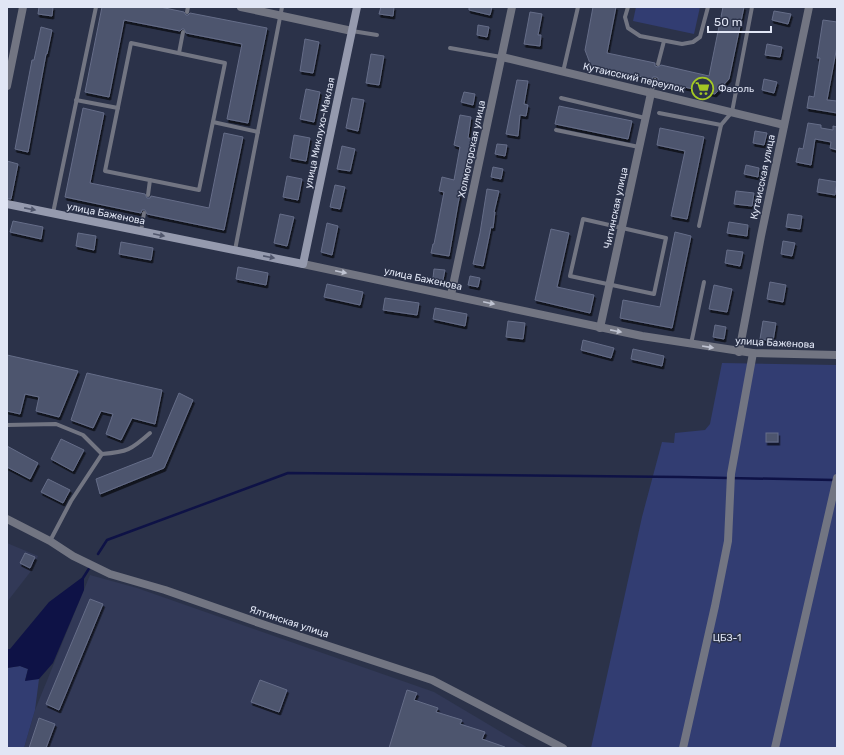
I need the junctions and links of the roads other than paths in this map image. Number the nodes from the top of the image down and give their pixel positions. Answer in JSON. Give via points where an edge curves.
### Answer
{"nodes":[{"id":1,"x":23,"y":7,"type":"edge"},
{"id":2,"x":96,"y":7,"type":"edge"},
{"id":3,"x":188,"y":7,"type":"edge"},
{"id":4,"x":241,"y":7,"type":"edge"},
{"id":5,"x":357,"y":7,"type":"edge"},
{"id":6,"x":512,"y":7,"type":"edge"},
{"id":7,"x":578,"y":7,"type":"edge"},
{"id":8,"x":628,"y":7,"type":"edge"},
{"id":9,"x":708,"y":7,"type":"edge"},
{"id":10,"x":752,"y":7,"type":"edge"},
{"id":11,"x":809,"y":7,"type":"edge"},
{"id":12,"x":281,"y":11,"type":"edge"},
{"id":13,"x":187,"y":12,"type":"dead end"},
{"id":14,"x":352,"y":31,"type":"junction"},
{"id":15,"x":183,"y":32,"type":"dead end"},
{"id":16,"x":377,"y":35,"type":"dead end"},
{"id":17,"x":664,"y":41,"type":"junction"},
{"id":18,"x":450,"y":48,"type":"dead end"},
{"id":19,"x":179,"y":53,"type":"junction"},
{"id":20,"x":502,"y":57,"type":"junction"},
{"id":21,"x":658,"y":64,"type":"dead end"},
{"id":22,"x":563,"y":72,"type":"junction"},
{"id":23,"x":654,"y":80,"type":"dead end"},
{"id":24,"x":7,"y":86,"type":"edge"},
{"id":25,"x":651,"y":93,"type":"junction"},
{"id":26,"x":561,"y":98,"type":"dead end"},
{"id":27,"x":76,"y":100,"type":"junction"},
{"id":28,"x":118,"y":108,"type":"junction"},
{"id":29,"x":732,"y":112,"type":"junction"},
{"id":30,"x":659,"y":113,"type":"dead end"},
{"id":31,"x":646,"y":118,"type":"junction"},
{"id":32,"x":213,"y":122,"type":"junction"},
{"id":33,"x":720,"y":125,"type":"junction"},
{"id":34,"x":784,"y":125,"type":"junction"},
{"id":35,"x":556,"y":130,"type":"dead end"},
{"id":36,"x":258,"y":132,"type":"junction"},
{"id":37,"x":639,"y":147,"type":"junction"},
{"id":38,"x":150,"y":180,"type":"junction"},
{"id":39,"x":148,"y":195,"type":"dead end"},
{"id":40,"x":7,"y":204,"type":"edge"},
{"id":41,"x":52,"y":213,"type":"junction"},
{"id":42,"x":144,"y":213,"type":"dead end"},
{"id":43,"x":699,"y":226,"type":"dead end"},
{"id":44,"x":621,"y":229,"type":"junction"},
{"id":45,"x":141,"y":231,"type":"junction"},
{"id":46,"x":235,"y":250,"type":"junction"},
{"id":47,"x":303,"y":264,"type":"junction"},
{"id":48,"x":704,"y":282,"type":"dead end"},
{"id":49,"x":609,"y":285,"type":"junction"},
{"id":50,"x":451,"y":295,"type":"junction"},
{"id":51,"x":600,"y":328,"type":"junction"},
{"id":52,"x":691,"y":344,"type":"junction"},
{"id":53,"x":739,"y":352,"type":"junction"},
{"id":54,"x":753,"y":353,"type":"junction"},
{"id":55,"x":837,"y":355,"type":"edge"},
{"id":56,"x":7,"y":425,"type":"edge"},
{"id":57,"x":150,"y":433,"type":"dead end"},
{"id":58,"x":102,"y":454,"type":"junction"},
{"id":59,"x":837,"y":478,"type":"edge"},
{"id":60,"x":7,"y":519,"type":"edge"},
{"id":61,"x":50,"y":541,"type":"junction"},
{"id":62,"x":563,"y":748,"type":"edge"},
{"id":63,"x":683,"y":748,"type":"edge"},
{"id":64,"x":775,"y":748,"type":"edge"}],
"edges":[{"from":1,"to":24,"type":"street"},
{"from":2,"to":27,"type":"lane"},
{"from":3,"to":13,"type":"lane"},
{"from":4,"to":12,"type":"street"},
{"from":5,"to":14,"type":"street","name":"улица Миклухо-Маклая"},
{"from":6,"to":20,"type":"street","name":"Холмогорская улица"},
{"from":7,"to":22,"type":"lane"},
{"from":8,"to":17,"type":"lane","via":[[628,28],[640,36]]},
{"from":9,"to":17,"type":"lane","via":[[700,37],[693,42],[682,44]]},
{"from":10,"to":29,"type":"lane"},
{"from":11,"to":34,"type":"street","name":"Кутаисская улица"},
{"from":12,"to":14,"type":"street"},
{"from":12,"to":36,"type":"lane"},
{"from":14,"to":16,"type":"lane"},
{"from":14,"to":47,"type":"street","name":"улица Миклухо-Маклая"},
{"from":15,"to":19,"type":"lane"},
{"from":17,"to":21,"type":"lane"},
{"from":18,"to":20,"type":"lane"},
{"from":19,"to":28,"type":"lane","via":[[131,43]]},
{"from":19,"to":32,"type":"lane","via":[[225,63]]},
{"from":20,"to":22,"type":"street","name":"Кутаисский переулок"},
{"from":20,"to":50,"type":"street","name":"Холмогорская улица"},
{"from":22,"to":25,"type":"street","name":"Кутаисский переулок"},
{"from":23,"to":25,"type":"lane"},
{"from":25,"to":29,"type":"street","name":"Кутаисский переулок"},
{"from":25,"to":31,"type":"street","name":"Читинская улица"},
{"from":26,"to":31,"type":"lane"},
{"from":27,"to":28,"type":"lane"},
{"from":27,"to":41,"type":"lane"},
{"from":28,"to":38,"type":"lane","via":[[105,172]]},
{"from":29,"to":33,"type":"lane"},
{"from":29,"to":34,"type":"street","name":"Кутаисский переулок"},
{"from":30,"to":33,"type":"lane"},
{"from":31,"to":37,"type":"street","name":"Читинская улица"},
{"from":32,"to":36,"type":"lane"},
{"from":32,"to":38,"type":"lane","via":[[199,190]]},
{"from":33,"to":43,"type":"lane"},
{"from":34,"to":53,"type":"street","name":"Кутаисская улица"},
{"from":35,"to":37,"type":"lane"},
{"from":36,"to":46,"type":"lane"},
{"from":37,"to":44,"type":"street","name":"Читинская улица"},
{"from":38,"to":39,"type":"lane"},
{"from":40,"to":41,"type":"street","name":"улица Баженова","one_way":true},
{"from":41,"to":45,"type":"street","name":"улица Баженова"},
{"from":42,"to":45,"type":"lane"},
{"from":44,"to":49,"type":"street","name":"Читинская улица"},
{"from":44,"to":49,"type":"lane","via":[[583,220],[570,276]]},
{"from":44,"to":49,"type":"lane","via":[[666,238],[654,294]]},
{"from":45,"to":46,"type":"street","name":"улица Баженова","one_way":true},
{"from":46,"to":47,"type":"street","name":"улица Баженова","one_way":true},
{"from":47,"to":50,"type":"street","name":"улица Баженова","one_way":true},
{"from":48,"to":52,"type":"lane"},
{"from":49,"to":51,"type":"street","name":"Читинская улица"},
{"from":50,"to":51,"type":"street","name":"улица Баженова","one_way":true},
{"from":51,"to":52,"type":"street","name":"улица Баженова","one_way":true},
{"from":52,"to":53,"type":"street","name":"улица Баженова","one_way":true},
{"from":53,"to":54,"type":"street","name":"улица Баженова"},
{"from":54,"to":55,"type":"street","name":"улица Баженова"},
{"from":54,"to":63,"type":"street","via":[[731,474],[728,541]]},
{"from":56,"to":58,"type":"lane","via":[[56,424],[83,435]]},
{"from":57,"to":58,"type":"lane","via":[[136,446],[123,452]]},
{"from":58,"to":61,"type":"lane","via":[[71,501]]},
{"from":59,"to":64,"type":"street"},
{"from":60,"to":61,"type":"street","name":"Ялтинская улица"},
{"from":61,"to":62,"type":"street","name":"Ялтинская улица","via":[[73,556],[110,574],[165,590],[432,680]]}]}
